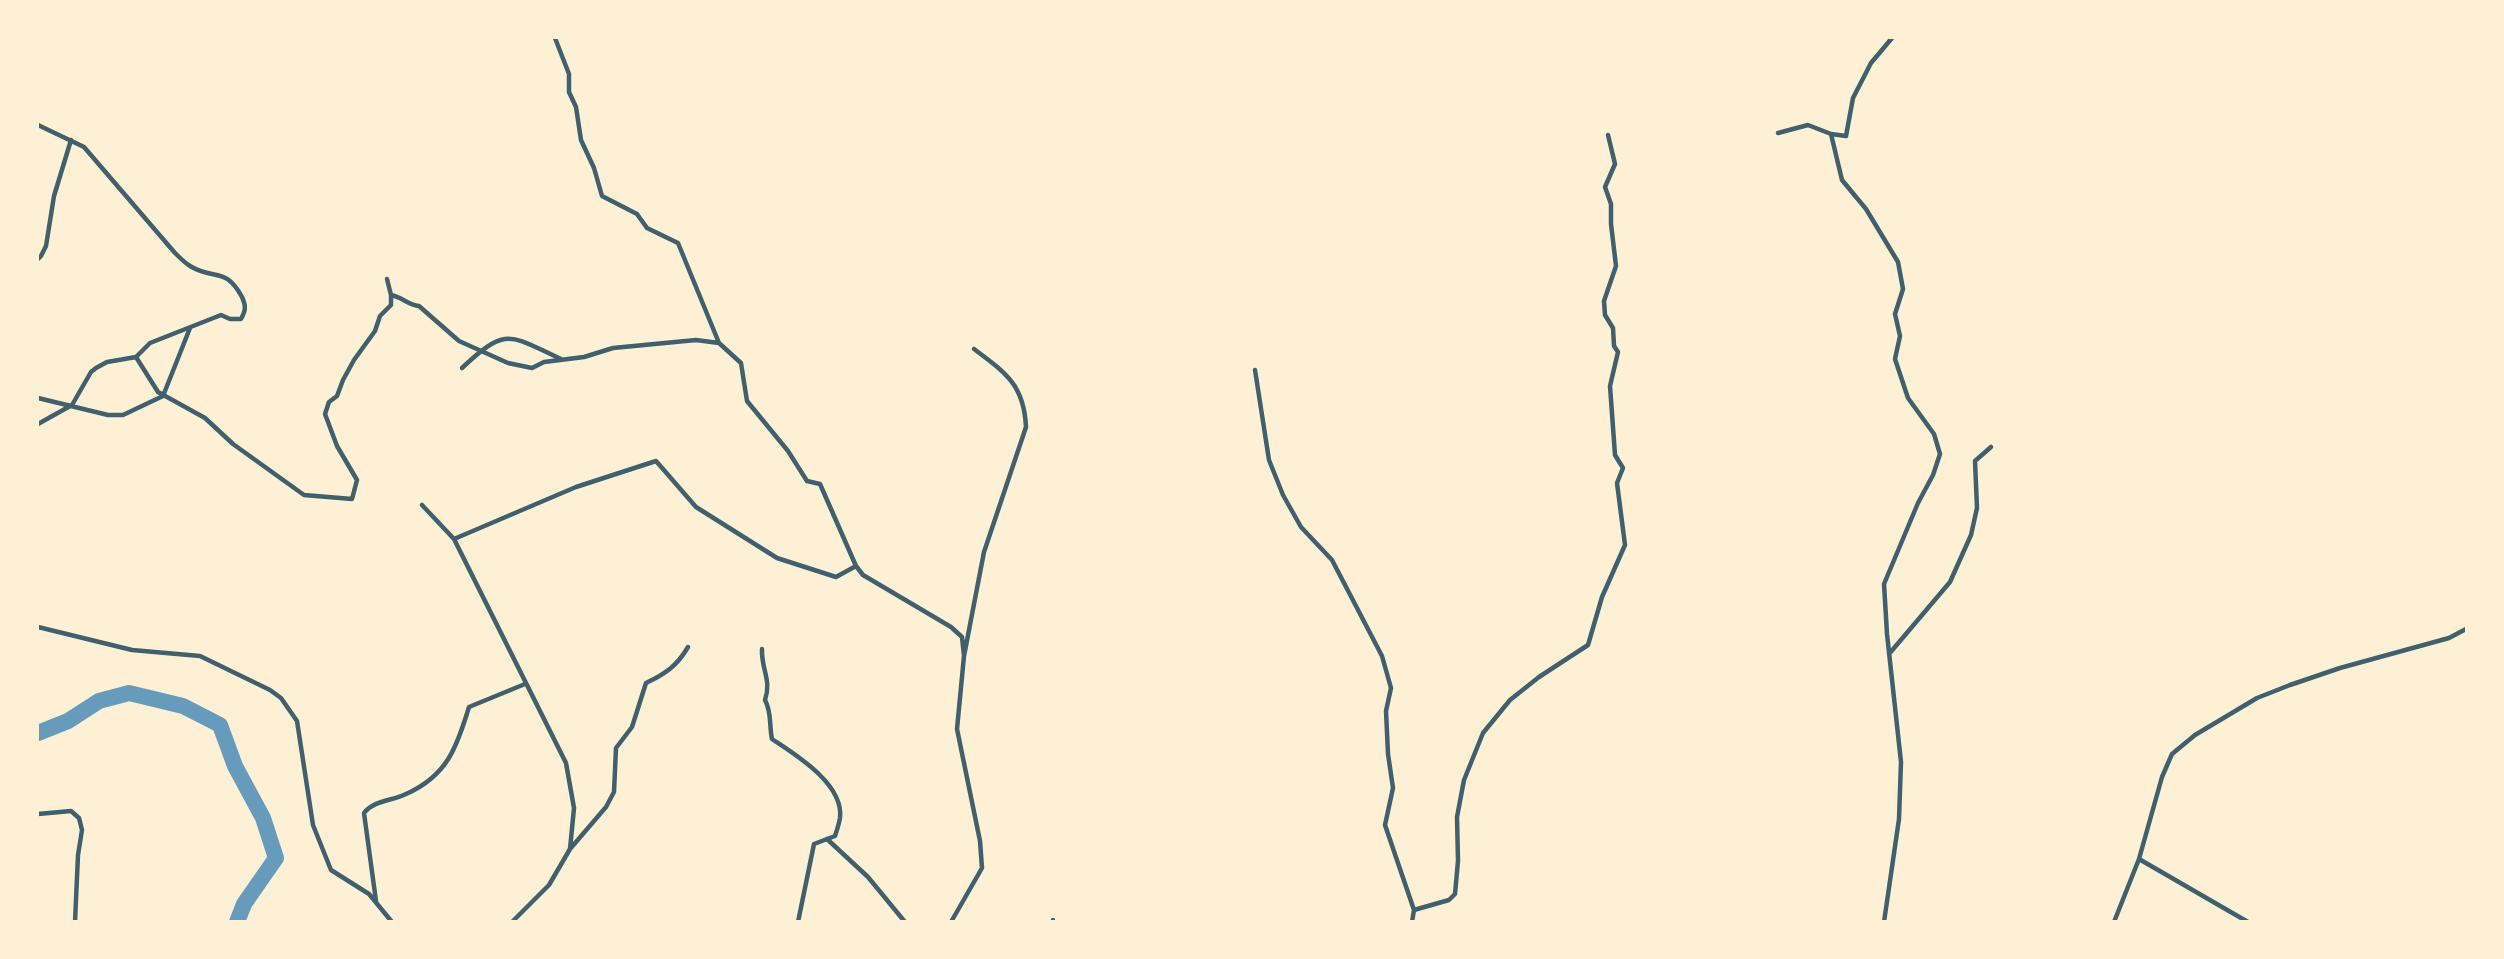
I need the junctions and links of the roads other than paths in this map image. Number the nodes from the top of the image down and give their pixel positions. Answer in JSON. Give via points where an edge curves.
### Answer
{"nodes":[{"id":1,"x":555,"y":38,"type":"edge"},
{"id":2,"x":1892,"y":38,"type":"edge"},
{"id":3,"x":38,"y":125,"type":"edge"},
{"id":4,"x":1778,"y":134,"type":"dead end"},
{"id":5,"x":1831,"y":134,"type":"junction"},
{"id":6,"x":1608,"y":135,"type":"dead end"},
{"id":7,"x":70,"y":140,"type":"junction"},
{"id":8,"x":38,"y":259,"type":"edge"},
{"id":9,"x":387,"y":279,"type":"dead end"},
{"id":10,"x":391,"y":295,"type":"junction"},
{"id":11,"x":190,"y":328,"type":"junction"},
{"id":12,"x":719,"y":343,"type":"junction"},
{"id":13,"x":974,"y":349,"type":"dead end"},
{"id":14,"x":480,"y":351,"type":"junction"},
{"id":15,"x":136,"y":357,"type":"junction"},
{"id":16,"x":562,"y":360,"type":"junction"},
{"id":17,"x":462,"y":368,"type":"dead end"},
{"id":18,"x":1255,"y":370,"type":"dead end"},
{"id":19,"x":163,"y":396,"type":"junction"},
{"id":20,"x":38,"y":398,"type":"edge"},
{"id":21,"x":72,"y":405,"type":"junction"},
{"id":22,"x":38,"y":424,"type":"edge"},
{"id":23,"x":1990,"y":447,"type":"dead end"},
{"id":24,"x":422,"y":505,"type":"dead end"},
{"id":25,"x":454,"y":538,"type":"junction"},
{"id":26,"x":856,"y":566,"type":"junction"},
{"id":27,"x":38,"y":626,"type":"edge"},
{"id":28,"x":2466,"y":629,"type":"edge"},
{"id":29,"x":688,"y":647,"type":"dead end"},
{"id":30,"x":762,"y":649,"type":"dead end"},
{"id":31,"x":1889,"y":654,"type":"junction"},
{"id":32,"x":964,"y":656,"type":"junction"},
{"id":33,"x":525,"y":684,"type":"junction"},
{"id":34,"x":38,"y":814,"type":"edge"},
{"id":35,"x":827,"y":839,"type":"junction"},
{"id":36,"x":570,"y":849,"type":"junction"},
{"id":37,"x":2139,"y":859,"type":"junction"},
{"id":38,"x":376,"y":902,"type":"junction"},
{"id":39,"x":1414,"y":910,"type":"junction"},
{"id":40,"x":76,"y":922,"type":"edge"},
{"id":41,"x":392,"y":922,"type":"edge"},
{"id":42,"x":512,"y":922,"type":"edge"},
{"id":43,"x":798,"y":922,"type":"edge"},
{"id":44,"x":905,"y":922,"type":"edge"},
{"id":45,"x":951,"y":922,"type":"edge"},
{"id":46,"x":1412,"y":922,"type":"edge"},
{"id":47,"x":1884,"y":922,"type":"edge"},
{"id":48,"x":2114,"y":922,"type":"edge"},
{"id":49,"x":2248,"y":922,"type":"edge"}],
"edges":[{"from":1,"to":12,"type":"street","via":[[569,74],[569,92],[576,107],[581,140],[602,196],[637,214],[646,228],[678,242]]},
{"from":2,"to":5,"type":"street","via":[[1871,63],[1853,98],[1846,136]]},
{"from":3,"to":7,"type":"street"},
{"from":4,"to":5,"type":"street","via":[[1808,125]]},
{"from":5,"to":31,"type":"street","via":[[1842,180],[1866,209],[1898,262],[1903,289],[1894,314],[1900,336],[1894,359],[1908,398],[1934,434],[1940,454],[1884,584]]},
{"from":6,"to":39,"type":"street","via":[[1615,164],[1605,187],[1611,204],[1616,266],[1604,301],[1605,315],[1614,328],[1614,346],[1618,352],[1610,386],[1615,454],[1623,468],[1617,483],[1625,545],[1602,597],[1588,645],[1510,700],[1483,733],[1464,780],[1457,817],[1455,894],[1449,900]]},
{"from":7,"to":8,"type":"street","via":[[54,196],[46,246]]},
{"from":7,"to":11,"type":"street","via":[[84,147],[175,254],[190,266],[234,283],[245,304],[241,318],[230,319],[221,315]]},
{"from":9,"to":10,"type":"street"},
{"from":10,"to":14,"type":"street","via":[[412,306],[419,306],[459,341]]},
{"from":10,"to":19,"type":"street","via":[[391,305],[380,316],[375,331],[354,360],[338,396],[329,402],[325,414],[337,446],[357,480],[352,499],[304,495],[233,444],[206,418]]},
{"from":11,"to":15,"type":"street","via":[[150,344]]},
{"from":11,"to":19,"type":"street"},
{"from":12,"to":16,"type":"street","via":[[696,340],[636,345]]},
{"from":12,"to":26,"type":"street","via":[[741,364],[747,401],[788,451],[807,481],[820,484]]},
{"from":13,"to":32,"type":"street","via":[[1017,387],[1025,408],[1026,427],[984,552]]},
{"from":14,"to":16,"type":"street","via":[[508,363],[532,368],[544,362]]},
{"from":14,"to":16,"type":"street","via":[[507,337],[516,338]]},
{"from":14,"to":17,"type":"street"},
{"from":15,"to":19,"type":"street"},
{"from":15,"to":21,"type":"street","via":[[107,362],[96,368]]},
{"from":18,"to":39,"type":"street","via":[[1269,460],[1283,495],[1301,527],[1332,560],[1382,656],[1391,688],[1386,711],[1393,788],[1385,825]]},
{"from":19,"to":21,"type":"street","via":[[123,415],[99,413]]},
{"from":20,"to":21,"type":"street"},
{"from":21,"to":22,"type":"street"},
{"from":23,"to":31,"type":"street","via":[[1975,461],[1977,508],[1971,535],[1950,582]]},
{"from":24,"to":25,"type":"street"},
{"from":25,"to":26,"type":"street","via":[[576,487],[656,461],[696,507],[777,558],[836,577]]},
{"from":25,"to":33,"type":"street"},
{"from":26,"to":32,"type":"street","via":[[863,575],[951,627],[962,637]]},
{"from":27,"to":38,"type":"street","via":[[132,650],[200,656],[281,698],[297,721],[313,825],[331,870]]},
{"from":28,"to":37,"type":"street","via":[[2448,638],[2290,685],[2257,698],[2195,735],[2172,754],[2162,777]]},
{"from":29,"to":36,"type":"street","via":[[667,674],[646,683],[632,727],[616,748],[614,792],[606,807]]},
{"from":30,"to":35,"type":"street","via":[[769,687],[765,700],[771,711],[772,739],[819,774],[836,798],[840,816],[835,836]]},
{"from":31,"to":47,"type":"street","via":[[1901,762],[1899,819]]},
{"from":32,"to":45,"type":"street","via":[[957,729],[980,841],[982,868]]},
{"from":33,"to":36,"type":"street","via":[[566,763],[574,808]]},
{"from":33,"to":38,"type":"street","via":[[469,707],[458,742],[444,767],[406,794],[370,806],[364,813]]},
{"from":34,"to":40,"type":"street","via":[[71,811],[79,818],[82,830]]},
{"from":35,"to":43,"type":"street","via":[[814,844]]},
{"from":35,"to":44,"type":"street","via":[[868,877]]},
{"from":36,"to":42,"type":"street","via":[[549,885]]},
{"from":37,"to":48,"type":"street"},
{"from":37,"to":49,"type":"street"},
{"from":38,"to":41,"type":"street"},
{"from":39,"to":46,"type":"street"}]}
